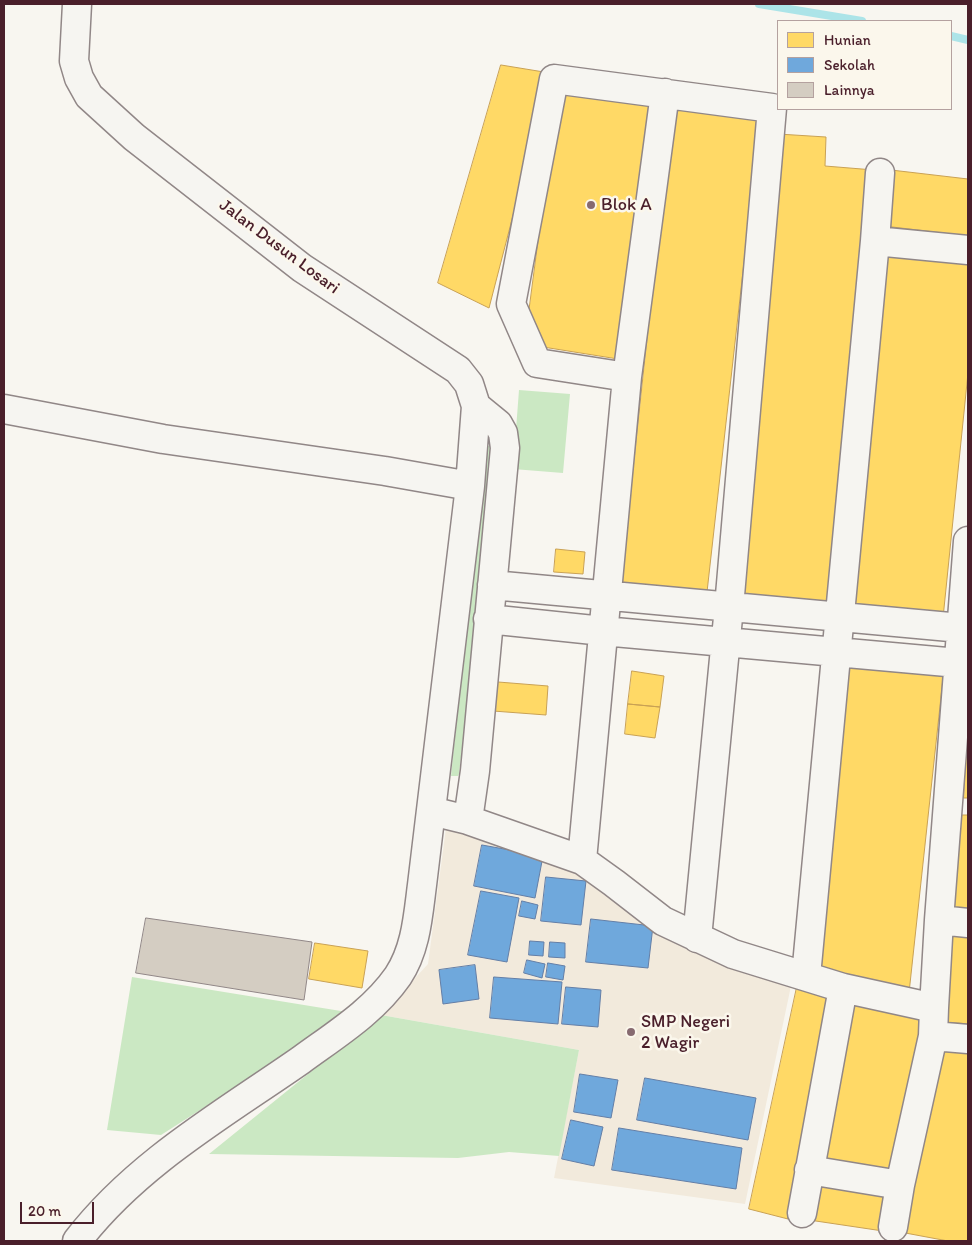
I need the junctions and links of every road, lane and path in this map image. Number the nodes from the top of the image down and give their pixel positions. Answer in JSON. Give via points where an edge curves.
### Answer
{"nodes":[{"id":1,"x":77,"y":4,"type":"edge"},
{"id":2,"x":665,"y":94,"type":"junction"},
{"id":3,"x":880,"y":173,"type":"dead end"},
{"id":4,"x":875,"y":241,"type":"junction"},
{"id":5,"x":968,"y":250,"type":"edge"},
{"id":6,"x":627,"y":377,"type":"junction"},
{"id":7,"x":476,"y":406,"type":"junction"},
{"id":8,"x":4,"y":409,"type":"edge"},
{"id":9,"x":470,"y":486,"type":"junction"},
{"id":10,"x":968,"y":541,"type":"edge"},
{"id":11,"x":492,"y":585,"type":"junction"},
{"id":12,"x":607,"y":596,"type":"junction"},
{"id":13,"x":729,"y":607,"type":"junction"},
{"id":14,"x":839,"y":617,"type":"junction"},
{"id":15,"x":488,"y":620,"type":"junction"},
{"id":16,"x":961,"y":628,"type":"junction"},
{"id":17,"x":604,"y":631,"type":"junction"},
{"id":18,"x":726,"y":642,"type":"junction"},
{"id":19,"x":836,"y":652,"type":"junction"},
{"id":20,"x":958,"y":663,"type":"junction"},
{"id":21,"x":958,"y":810,"type":"edge"},
{"id":22,"x":431,"y":811,"type":"junction"},
{"id":23,"x":468,"y":820,"type":"junction"},
{"id":24,"x":582,"y":860,"type":"junction"},
{"id":25,"x":939,"y":920,"type":"junction"},
{"id":26,"x":968,"y":923,"type":"edge"},
{"id":27,"x":697,"y":938,"type":"junction"},
{"id":28,"x":806,"y":976,"type":"junction"},
{"id":29,"x":843,"y":988,"type":"junction"},
{"id":30,"x":934,"y":1008,"type":"junction"},
{"id":31,"x":933,"y":1036,"type":"junction"},
{"id":32,"x":968,"y":1039,"type":"edge"},
{"id":33,"x":809,"y":1170,"type":"junction"},
{"id":34,"x":900,"y":1185,"type":"junction"},
{"id":35,"x":802,"y":1213,"type":"dead end"},
{"id":36,"x":893,"y":1228,"type":"dead end"},
{"id":37,"x":77,"y":1241,"type":"edge"}],
"edges":[{"from":1,"to":7,"type":"street","name":"Jalan Dusun Losari","via":[[74,61],[89,96],[134,137],[302,268],[458,370],[469,384]]},
{"from":2,"to":6,"type":"street"},
{"from":2,"to":6,"type":"street","via":[[554,79],[510,304],[537,363]]},
{"from":2,"to":13,"type":"street","via":[[772,108]]},
{"from":3,"to":4,"type":"street"},
{"from":4,"to":5,"type":"street"},
{"from":4,"to":14,"type":"street"},
{"from":6,"to":12,"type":"street"},
{"from":7,"to":9,"type":"street","name":"Jalan Dusun Losari"},
{"from":7,"to":11,"type":"street","via":[[498,424],[505,448]]},
{"from":8,"to":9,"type":"street","via":[[163,439]]},
{"from":9,"to":22,"type":"street","name":"Jalan Dusun Losari"},
{"from":10,"to":16,"type":"street"},
{"from":11,"to":12,"type":"street"},
{"from":11,"to":15,"type":"street"},
{"from":12,"to":13,"type":"street"},
{"from":12,"to":17,"type":"street"},
{"from":13,"to":14,"type":"street"},
{"from":13,"to":18,"type":"street"},
{"from":14,"to":16,"type":"street"},
{"from":14,"to":19,"type":"street"},
{"from":15,"to":17,"type":"street"},
{"from":15,"to":23,"type":"street"},
{"from":16,"to":20,"type":"street"},
{"from":17,"to":18,"type":"street"},
{"from":17,"to":24,"type":"street"},
{"from":18,"to":19,"type":"street"},
{"from":18,"to":27,"type":"street"},
{"from":19,"to":20,"type":"street"},
{"from":19,"to":28,"type":"street"},
{"from":20,"to":21,"type":"street"},
{"from":21,"to":25,"type":"street"},
{"from":22,"to":23,"type":"street"},
{"from":22,"to":37,"type":"street","name":"Jalan Dusun Losari","via":[[412,950],[399,975],[381,997],[349,1026],[142,1172]]},
{"from":23,"to":24,"type":"street"},
{"from":24,"to":27,"type":"street","via":[[663,921]]},
{"from":25,"to":26,"type":"street"},
{"from":25,"to":30,"type":"street"},
{"from":27,"to":28,"type":"street","via":[[733,954]]},
{"from":28,"to":29,"type":"street"},
{"from":29,"to":30,"type":"street"},
{"from":29,"to":33,"type":"street"},
{"from":30,"to":31,"type":"street"},
{"from":31,"to":32,"type":"street"},
{"from":31,"to":34,"type":"street"},
{"from":33,"to":34,"type":"street"},
{"from":33,"to":35,"type":"street"},
{"from":34,"to":36,"type":"street"}]}
